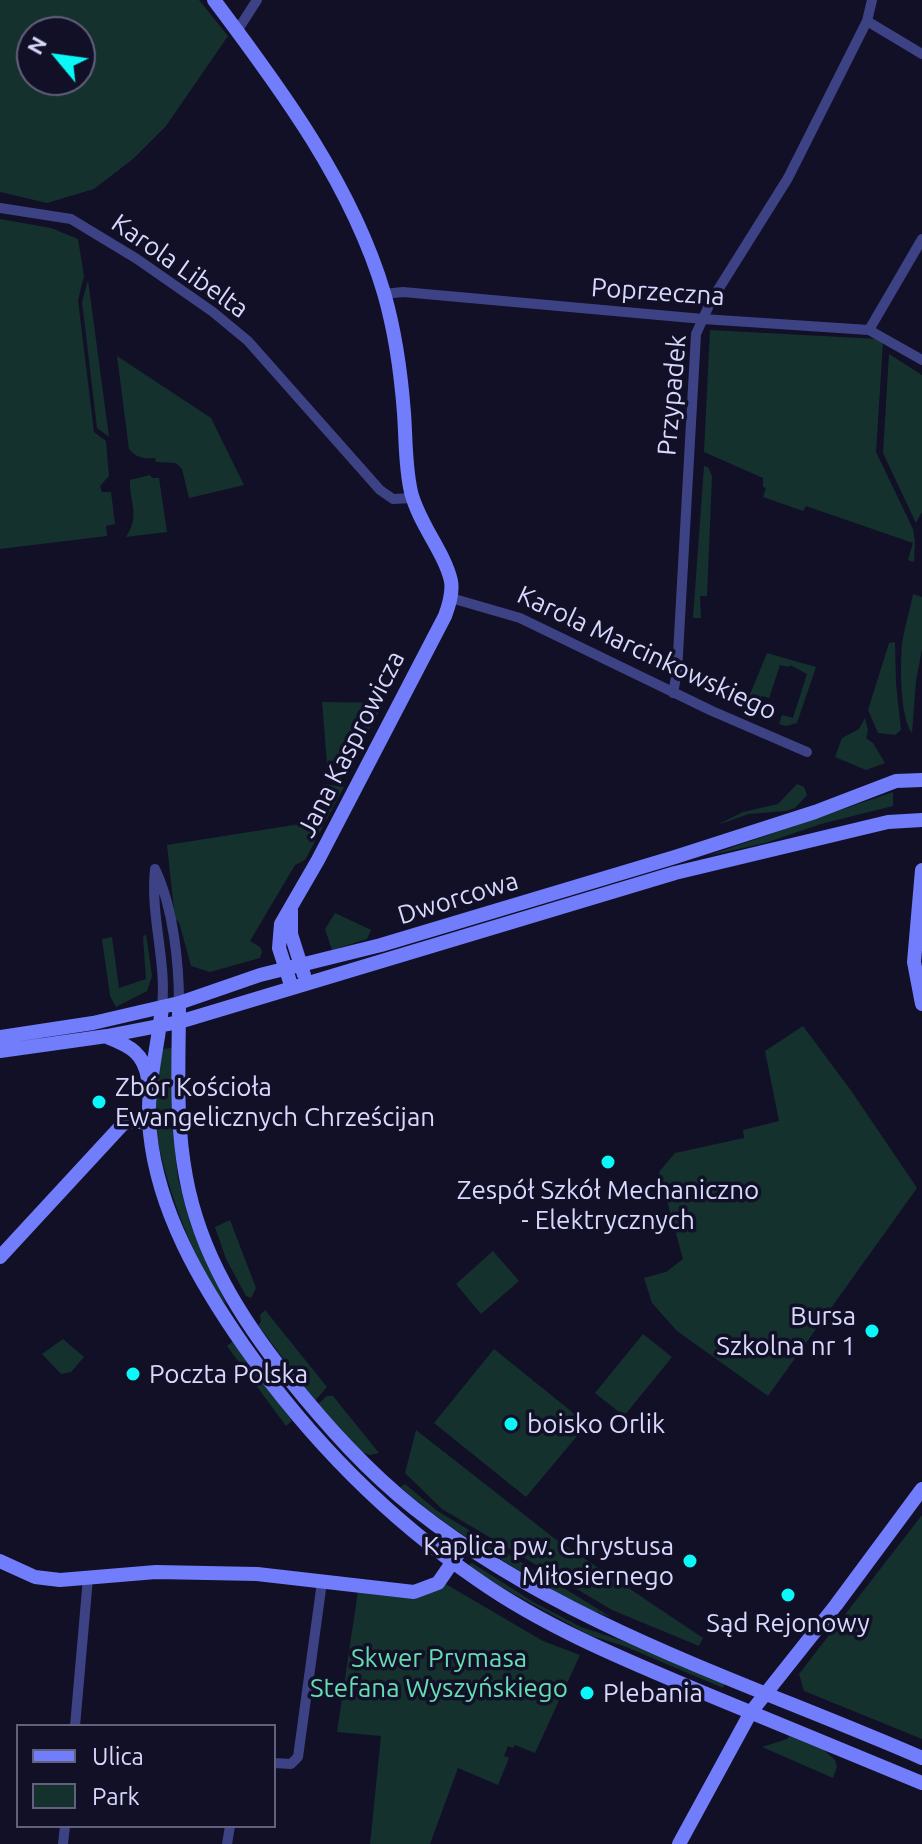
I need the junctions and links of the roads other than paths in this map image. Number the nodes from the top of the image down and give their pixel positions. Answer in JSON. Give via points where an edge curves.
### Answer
{"nodes":[{"id":1,"x":214,"y":0,"type":"edge"},
{"id":2,"x":257,"y":0,"type":"edge"},
{"id":3,"x":872,"y":0,"type":"edge"},
{"id":4,"x":867,"y":21,"type":"junction"},
{"id":5,"x":237,"y":31,"type":"junction"},
{"id":6,"x":922,"y":54,"type":"edge"},
{"id":7,"x":0,"y":208,"type":"edge"},
{"id":8,"x":922,"y":239,"type":"edge"},
{"id":9,"x":384,"y":294,"type":"junction"},
{"id":10,"x":703,"y":319,"type":"junction"},
{"id":11,"x":869,"y":330,"type":"junction"},
{"id":12,"x":922,"y":360,"type":"edge"},
{"id":13,"x":412,"y":498,"type":"junction"},
{"id":14,"x":451,"y":598,"type":"junction"},
{"id":15,"x":673,"y":693,"type":"junction"},
{"id":16,"x":807,"y":752,"type":"dead end"},
{"id":17,"x":922,"y":780,"type":"edge"},
{"id":18,"x":922,"y":820,"type":"edge"},
{"id":19,"x":922,"y":870,"type":"edge"},
{"id":20,"x":291,"y":910,"type":"junction"},
{"id":21,"x":171,"y":927,"type":"junction"},
{"id":22,"x":157,"y":929,"type":"junction"},
{"id":23,"x":279,"y":948,"type":"junction"},
{"id":24,"x":302,"y":967,"type":"junction"},
{"id":25,"x":286,"y":970,"type":"junction"},
{"id":26,"x":260,"y":975,"type":"junction"},
{"id":27,"x":300,"y":986,"type":"junction"},
{"id":28,"x":179,"y":1003,"type":"junction"},
{"id":29,"x":922,"y":1004,"type":"edge"},
{"id":30,"x":162,"y":1007,"type":"junction"},
{"id":31,"x":179,"y":1022,"type":"junction"},
{"id":32,"x":160,"y":1027,"type":"junction"},
{"id":33,"x":107,"y":1036,"type":"junction"},
{"id":34,"x":0,"y":1037,"type":"edge"},
{"id":35,"x":0,"y":1051,"type":"edge"},
{"id":36,"x":149,"y":1090,"type":"junction"},
{"id":37,"x":149,"y":1123,"type":"junction"},
{"id":38,"x":0,"y":1257,"type":"edge"},
{"id":39,"x":372,"y":1471,"type":"junction"},
{"id":40,"x":360,"y":1483,"type":"junction"},
{"id":41,"x":922,"y":1489,"type":"edge"},
{"id":42,"x":465,"y":1544,"type":"junction"},
{"id":43,"x":0,"y":1561,"type":"edge"},
{"id":44,"x":452,"y":1561,"type":"junction"},
{"id":45,"x":88,"y":1578,"type":"junction"},
{"id":46,"x":322,"y":1582,"type":"junction"},
{"id":47,"x":767,"y":1694,"type":"junction"},
{"id":48,"x":751,"y":1712,"type":"junction"},
{"id":49,"x":75,"y":1724,"type":"edge"},
{"id":50,"x":922,"y":1758,"type":"edge"},
{"id":51,"x":276,"y":1763,"type":"edge"},
{"id":52,"x":922,"y":1783,"type":"edge"},
{"id":53,"x":679,"y":1844,"type":"edge"}],
"edges":[{"from":1,"to":5,"type":"street"},
{"from":2,"to":5,"type":"street"},
{"from":3,"to":4,"type":"street","name":"Przypadek"},
{"from":4,"to":6,"type":"street"},
{"from":4,"to":10,"type":"street","name":"Przypadek","via":[[788,178]]},
{"from":5,"to":9,"type":"street","via":[[287,99],[340,191]]},
{"from":7,"to":13,"type":"street","name":"Karola Libelta","via":[[71,219],[213,312],[248,341],[380,490],[393,499]]},
{"from":8,"to":11,"type":"street"},
{"from":9,"to":10,"type":"street","name":"Poprzeczna"},
{"from":9,"to":13,"type":"street","via":[[399,372]]},
{"from":10,"to":11,"type":"street","name":"Poprzeczna"},
{"from":10,"to":15,"type":"street","name":"Przypadek","via":[[694,345]]},
{"from":11,"to":12,"type":"street","name":"Poprzeczna"},
{"from":13,"to":14,"type":"street","via":[[447,569]]},
{"from":14,"to":15,"type":"street","name":"Karola Marcinkowskiego","via":[[520,618]]},
{"from":14,"to":20,"type":"street","name":"Jana Kasprowicza"},
{"from":15,"to":16,"type":"street","name":"Karola Marcinkowskiego"},
{"from":17,"to":24,"type":"street","name":"Dworcowa","via":[[896,781],[741,837]]},
{"from":18,"to":27,"type":"street","name":"Dworcowa","via":[[888,822],[675,873]]},
{"from":19,"to":29,"type":"street","via":[[914,962]]},
{"from":20,"to":23,"type":"street","name":"Jana Kasprowicza","via":[[281,924]]},
{"from":20,"to":24,"type":"street","via":[[291,934]]},
{"from":21,"to":22,"type":"street"},
{"from":21,"to":22,"type":"street","via":[[165,890],[155,869]]},
{"from":21,"to":28,"type":"street"},
{"from":22,"to":30,"type":"street"},
{"from":23,"to":25,"type":"street"},
{"from":23,"to":26,"type":"street","name":"Jana Kasprowicza"},
{"from":24,"to":25,"type":"street","name":"Dworcowa"},
{"from":24,"to":27,"type":"street"},
{"from":25,"to":26,"type":"street","name":"Dworcowa"},
{"from":25,"to":27,"type":"street"},
{"from":26,"to":28,"type":"street","name":"Dworcowa"},
{"from":27,"to":31,"type":"street","name":"Dworcowa"},
{"from":28,"to":30,"type":"street","name":"Dworcowa"},
{"from":28,"to":31,"type":"street"},
{"from":30,"to":32,"type":"street"},
{"from":30,"to":34,"type":"street","name":"Dworcowa"},
{"from":31,"to":32,"type":"street","name":"Dworcowa"},
{"from":31,"to":39,"type":"street","via":[[186,1176],[214,1266],[280,1367]]},
{"from":32,"to":33,"type":"street","name":"Dworcowa"},
{"from":32,"to":36,"type":"street"},
{"from":33,"to":35,"type":"street","name":"Dworcowa"},
{"from":33,"to":36,"type":"street","via":[[141,1056]]},
{"from":36,"to":37,"type":"street"},
{"from":37,"to":38,"type":"street","via":[[122,1125]]},
{"from":37,"to":40,"type":"street","via":[[168,1206],[197,1272],[267,1378]]},
{"from":39,"to":40,"type":"street"},
{"from":39,"to":42,"type":"street"},
{"from":40,"to":44,"type":"street"},
{"from":41,"to":47,"type":"street"},
{"from":42,"to":44,"type":"street"},
{"from":42,"to":47,"type":"street","via":[[559,1602]]},
{"from":43,"to":45,"type":"street","via":[[35,1577]]},
{"from":44,"to":46,"type":"street","via":[[438,1583],[414,1592]]},
{"from":44,"to":48,"type":"street","via":[[578,1637]]},
{"from":45,"to":46,"type":"street","via":[[243,1573]]},
{"from":45,"to":49,"type":"street"},
{"from":46,"to":51,"type":"street","via":[[298,1757],[291,1764]]},
{"from":47,"to":48,"type":"street"},
{"from":47,"to":50,"type":"street"},
{"from":48,"to":52,"type":"street"},
{"from":48,"to":53,"type":"street"}]}
